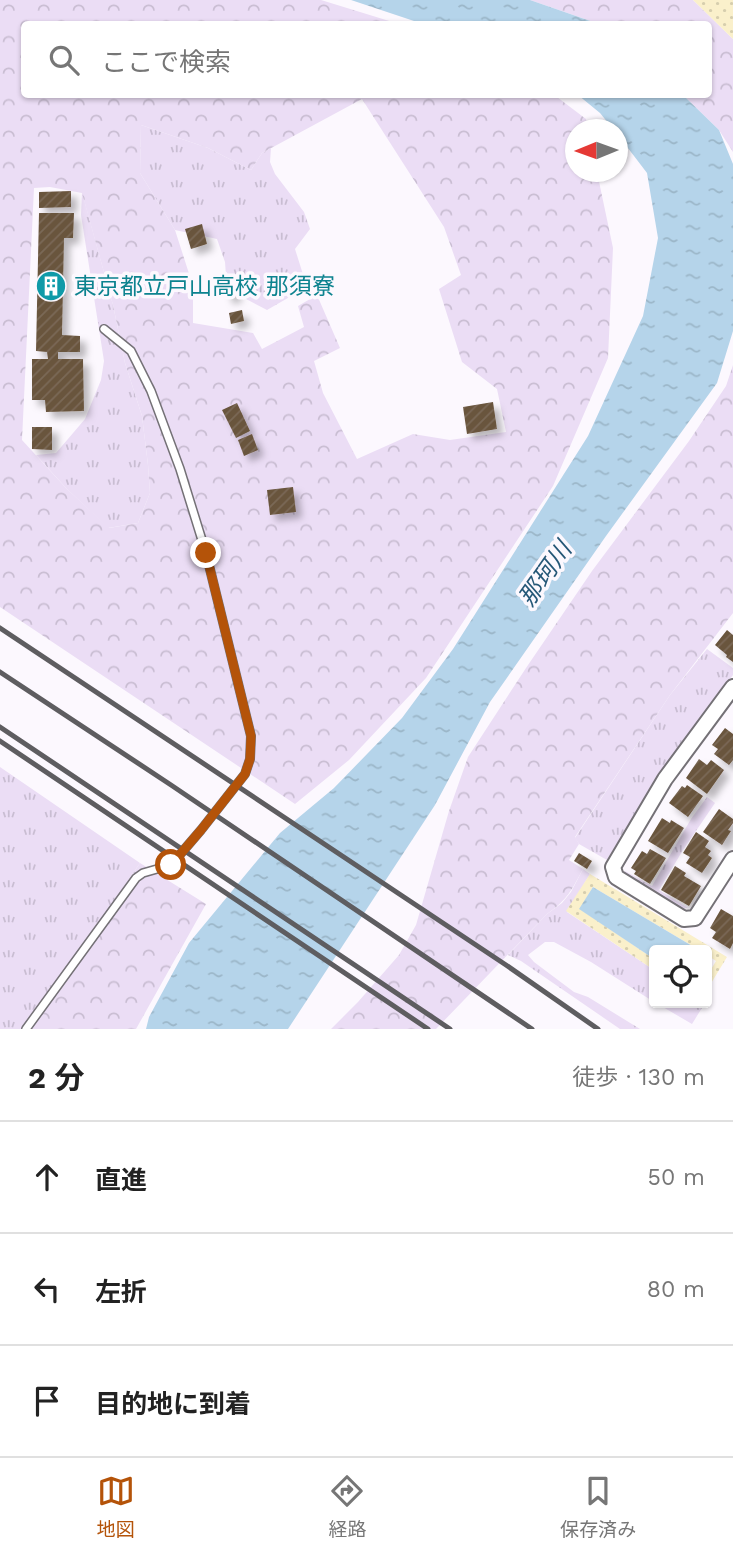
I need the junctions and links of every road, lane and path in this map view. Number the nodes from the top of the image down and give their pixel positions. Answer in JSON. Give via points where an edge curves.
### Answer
{"nodes":[{"id":1,"x":104,"y":328,"type":"dead end"},
{"id":2,"x":733,"y":687,"type":"edge"},
{"id":3,"x":720,"y":705,"type":"junction"},
{"id":4,"x":733,"y":715,"type":"edge"},
{"id":5,"x":733,"y":859,"type":"edge"},
{"id":6,"x":26,"y":1029,"type":"edge"}],
"edges":[{"from":1,"to":6,"type":"lane","via":[[131,351],[180,469],[206,553],[251,736],[250,759],[245,774],[171,865],[136,878]]},
{"from":2,"to":3,"type":"street"},
{"from":3,"to":4,"type":"street"},
{"from":3,"to":5,"type":"street","via":[[665,779],[612,867],[617,877],[684,919],[695,918]]}]}
